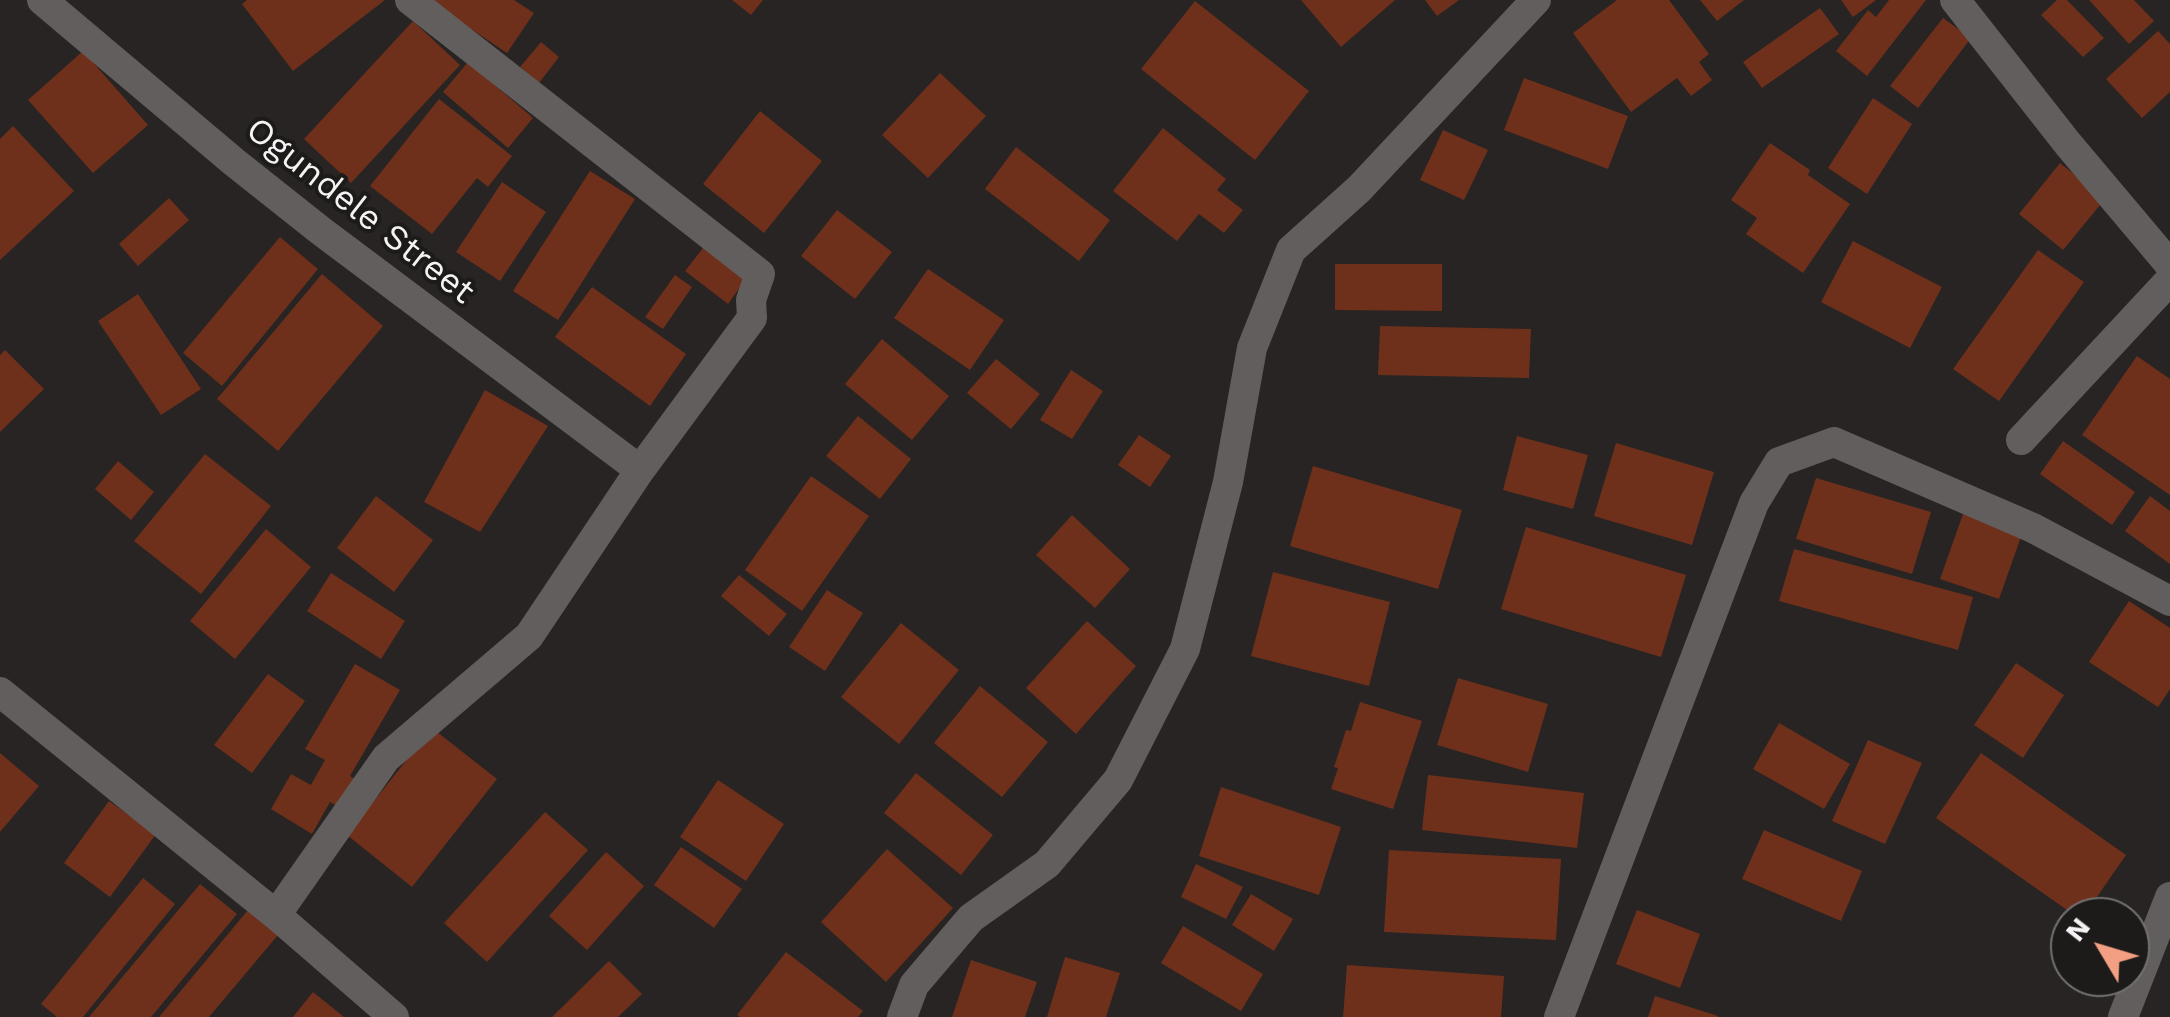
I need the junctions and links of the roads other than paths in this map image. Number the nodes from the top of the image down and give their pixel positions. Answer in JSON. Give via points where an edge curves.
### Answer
{"nodes":[{"id":1,"x":42,"y":0,"type":"edge"},
{"id":2,"x":410,"y":0,"type":"edge"},
{"id":3,"x":1536,"y":0,"type":"edge"},
{"id":4,"x":1955,"y":0,"type":"edge"},
{"id":5,"x":2170,"y":265,"type":"edge"},
{"id":6,"x":2170,"y":280,"type":"edge"},
{"id":7,"x":2021,"y":440,"type":"dead end"},
{"id":8,"x":640,"y":470,"type":"junction"},
{"id":9,"x":2170,"y":601,"type":"edge"},
{"id":10,"x":0,"y":692,"type":"edge"},
{"id":11,"x":2170,"y":897,"type":"edge"},
{"id":12,"x":276,"y":914,"type":"junction"},
{"id":13,"x":394,"y":1017,"type":"edge"},
{"id":14,"x":902,"y":1017,"type":"edge"},
{"id":15,"x":1559,"y":1017,"type":"edge"},
{"id":16,"x":2123,"y":1017,"type":"edge"}],
"edges":[{"from":1,"to":8,"type":"street","name":"Ogundele Street","via":[[321,231]]},
{"from":2,"to":8,"type":"street","via":[[760,274],[752,318]]},
{"from":3,"to":14,"type":"street","via":[[1359,188],[1291,250],[1252,348],[1228,482],[1185,649],[1118,780],[1047,864],[971,918],[914,985]]},
{"from":4,"to":5,"type":"street"},
{"from":6,"to":7,"type":"street"},
{"from":8,"to":12,"type":"street","via":[[529,636],[386,758]]},
{"from":9,"to":15,"type":"street","via":[[2033,528],[1834,442],[1779,462],[1754,503]]},
{"from":10,"to":12,"type":"street"},
{"from":11,"to":16,"type":"street"},
{"from":12,"to":13,"type":"street"}]}
